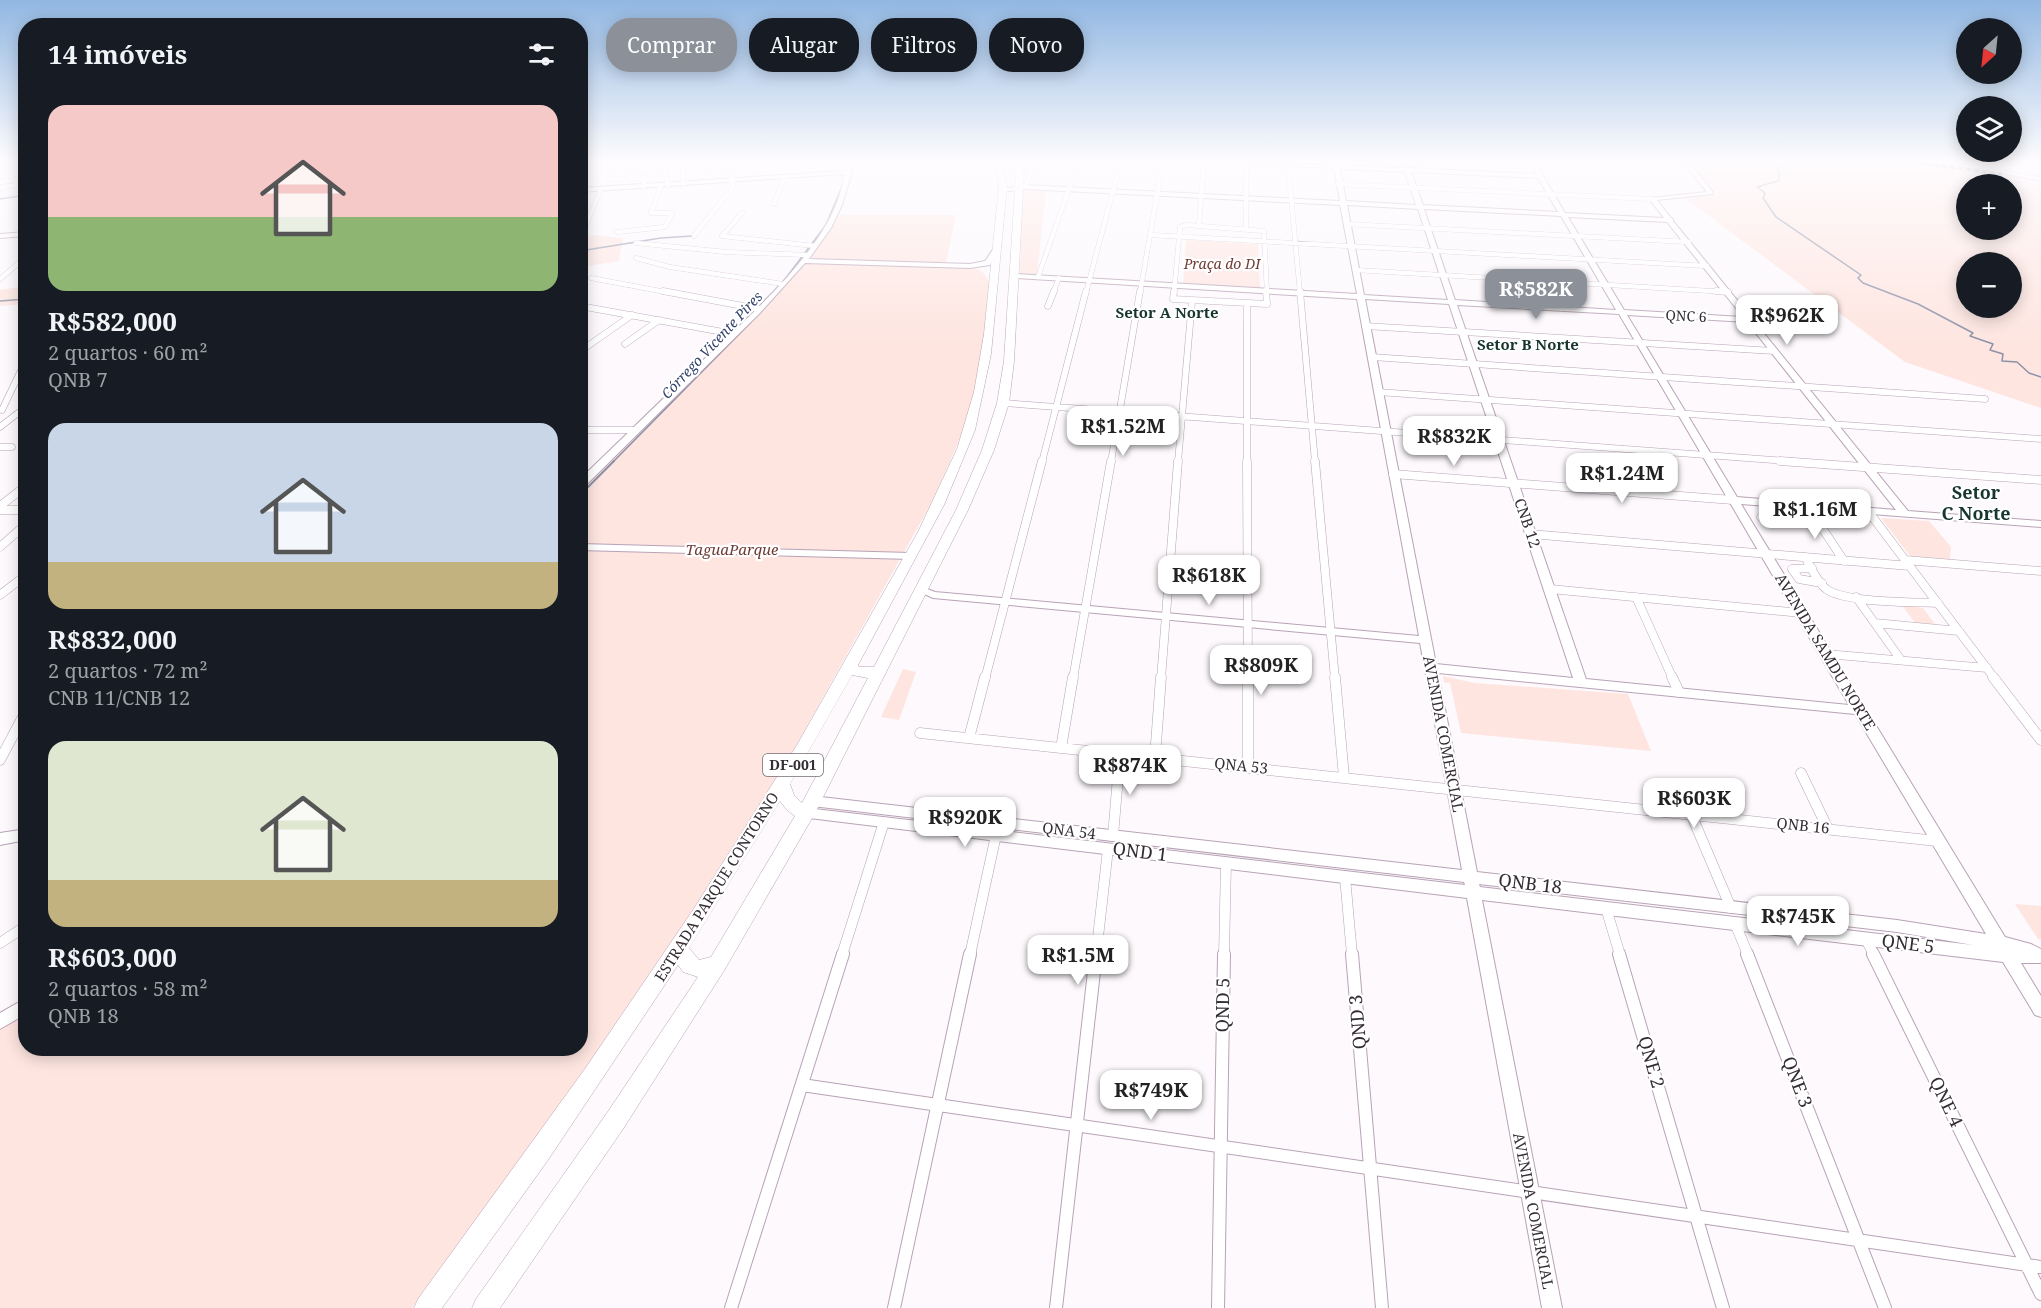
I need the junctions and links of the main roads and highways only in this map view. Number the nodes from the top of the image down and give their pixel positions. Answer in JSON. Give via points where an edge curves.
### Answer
{"nodes":[{"id":1,"x":1005,"y":221,"type":"edge"},
{"id":2,"x":1009,"y":221,"type":"edge"},
{"id":3,"x":1014,"y":276,"type":"junction"},
{"id":4,"x":995,"y":277,"type":"junction"},
{"id":5,"x":992,"y":306,"type":"junction"},
{"id":6,"x":1012,"y":307,"type":"junction"},
{"id":7,"x":986,"y":360,"type":"junction"},
{"id":8,"x":1009,"y":361,"type":"junction"},
{"id":9,"x":963,"y":448,"type":"junction"},
{"id":10,"x":988,"y":450,"type":"junction"},
{"id":11,"x":921,"y":536,"type":"junction"},
{"id":12,"x":948,"y":540,"type":"junction"},
{"id":13,"x":850,"y":664,"type":"junction"},
{"id":14,"x":882,"y":669,"type":"junction"},
{"id":15,"x":839,"y":684,"type":"junction"},
{"id":16,"x":868,"y":692,"type":"junction"},
{"id":17,"x":782,"y":784,"type":"junction"},
{"id":18,"x":809,"y":807,"type":"junction"},
{"id":19,"x":680,"y":949,"type":"junction"},
{"id":20,"x":718,"y":963,"type":"junction"},
{"id":21,"x":428,"y":1308,"type":"edge"},
{"id":22,"x":485,"y":1308,"type":"edge"}],
"edges":[{"from":1,"to":4,"type":"highway","name":"ESTRADA PARQUE CONTORNO","number":"DF-001"},
{"from":2,"to":3,"type":"highway","name":"ESTRADA PARQUE CONTORNO","number":"DF-001"},
{"from":3,"to":4,"type":"highway"},
{"from":3,"to":6,"type":"highway","name":"ESTRADA PARQUE CONTORNO","number":"DF-001"},
{"from":4,"to":5,"type":"highway","name":"ESTRADA PARQUE CONTORNO","number":"DF-001"},
{"from":5,"to":6,"type":"highway"},
{"from":5,"to":7,"type":"highway","name":"ESTRADA PARQUE CONTORNO","number":"DF-001"},
{"from":6,"to":8,"type":"highway","name":"ESTRADA PARQUE CONTORNO","number":"DF-001"},
{"from":7,"to":8,"type":"highway"},
{"from":7,"to":9,"type":"highway","name":"ESTRADA PARQUE CONTORNO","number":"DF-001"},
{"from":8,"to":10,"type":"highway","name":"ESTRADA PARQUE CONTORNO","number":"DF-001","via":[[1003,403]]},
{"from":9,"to":10,"type":"highway","via":[[975,452]]},
{"from":9,"to":11,"type":"highway","name":"ESTRADA PARQUE CONTORNO","number":"DF-001"},
{"from":10,"to":12,"type":"highway","name":"ESTRADA PARQUE CONTORNO","number":"DF-001"},
{"from":11,"to":12,"type":"highway","via":[[935,533]]},
{"from":11,"to":13,"type":"highway","name":"ESTRADA PARQUE CONTORNO","number":"DF-001"},
{"from":12,"to":14,"type":"highway","name":"ESTRADA PARQUE CONTORNO","number":"DF-001","via":[[924,595]]},
{"from":13,"to":14,"type":"highway","via":[[859,673]]},
{"from":13,"to":15,"type":"highway","name":"ESTRADA PARQUE CONTORNO","number":"DF-001"},
{"from":14,"to":16,"type":"highway","name":"ESTRADA PARQUE CONTORNO","number":"DF-001"},
{"from":15,"to":16,"type":"highway","via":[[861,681]]},
{"from":15,"to":17,"type":"highway","name":"ESTRADA PARQUE CONTORNO","number":"DF-001"},
{"from":16,"to":18,"type":"highway","name":"ESTRADA PARQUE CONTORNO","number":"DF-001"},
{"from":17,"to":18,"type":"highway","via":[[791,804]]},
{"from":17,"to":19,"type":"highway","name":"ESTRADA PARQUE CONTORNO","number":"DF-001"},
{"from":18,"to":20,"type":"highway","name":"ESTRADA PARQUE CONTORNO","number":"DF-001"},
{"from":19,"to":20,"type":"highway","via":[[687,964],[695,969]]},
{"from":19,"to":21,"type":"highway","name":"ESTRADA PARQUE CONTORNO","number":"DF-001","via":[[529,1170]]},
{"from":20,"to":22,"type":"highway","name":"ESTRADA PARQUE CONTORNO","number":"DF-001","via":[[615,1121]]}]}
